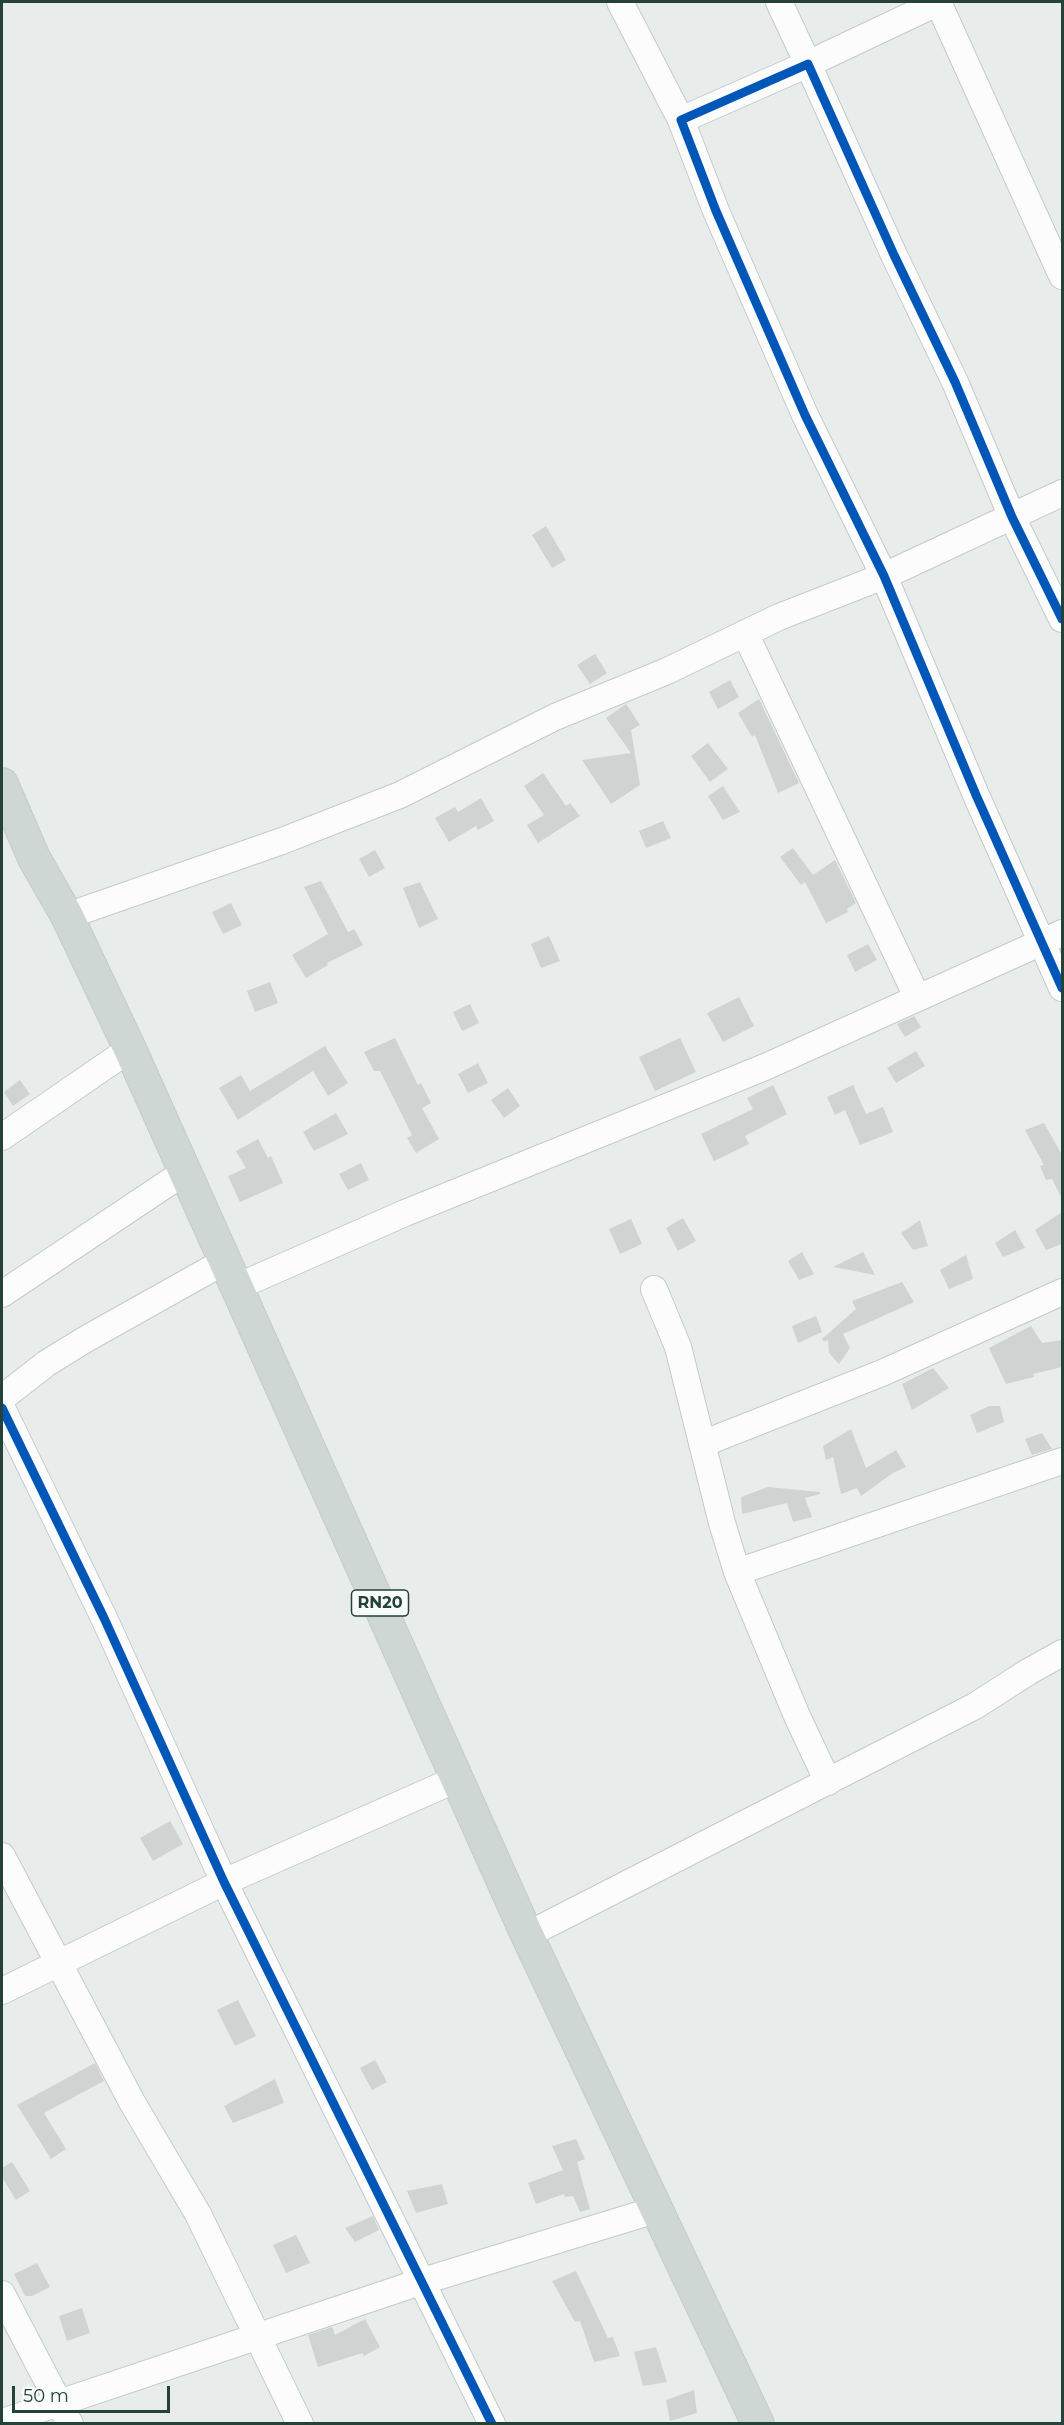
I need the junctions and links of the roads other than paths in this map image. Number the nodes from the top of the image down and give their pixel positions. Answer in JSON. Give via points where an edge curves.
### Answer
{"nodes":[{"id":1,"x":620,"y":2,"type":"edge"},
{"id":2,"x":779,"y":2,"type":"edge"},
{"id":3,"x":938,"y":2,"type":"edge"},
{"id":4,"x":808,"y":64,"type":"junction"},
{"id":5,"x":681,"y":120,"type":"junction"},
{"id":6,"x":1062,"y":276,"type":"edge"},
{"id":7,"x":1062,"y":493,"type":"edge"},
{"id":8,"x":1012,"y":517,"type":"junction"},
{"id":9,"x":884,"y":576,"type":"junction"},
{"id":10,"x":1062,"y":619,"type":"edge"},
{"id":11,"x":745,"y":633,"type":"junction"},
{"id":12,"x":2,"y":784,"type":"edge"},
{"id":13,"x":67,"y":916,"type":"junction"},
{"id":14,"x":1051,"y":937,"type":"edge"},
{"id":15,"x":1062,"y":988,"type":"edge"},
{"id":16,"x":917,"y":998,"type":"junction"},
{"id":17,"x":130,"y":1049,"type":"junction"},
{"id":18,"x":2,"y":1137,"type":"edge"},
{"id":19,"x":186,"y":1171,"type":"junction"},
{"id":20,"x":233,"y":1273,"type":"junction"},
{"id":21,"x":654,"y":1289,"type":"dead end"},
{"id":22,"x":1062,"y":1292,"type":"edge"},
{"id":23,"x":2,"y":1294,"type":"edge"},
{"id":24,"x":2,"y":1398,"type":"edge"},
{"id":25,"x":2,"y":1408,"type":"edge"},
{"id":26,"x":702,"y":1444,"type":"junction"},
{"id":27,"x":1062,"y":1461,"type":"edge"},
{"id":28,"x":737,"y":1572,"type":"junction"},
{"id":29,"x":1062,"y":1653,"type":"edge"},
{"id":30,"x":458,"y":1779,"type":"junction"},
{"id":31,"x":828,"y":1782,"type":"junction"},
{"id":32,"x":2,"y":1856,"type":"edge"},
{"id":33,"x":224,"y":1882,"type":"junction"},
{"id":34,"x":527,"y":1935,"type":"junction"},
{"id":35,"x":59,"y":1963,"type":"junction"},
{"id":36,"x":2,"y":1991,"type":"edge"},
{"id":37,"x":655,"y":2210,"type":"junction"},
{"id":38,"x":420,"y":2282,"type":"junction"},
{"id":39,"x":2,"y":2294,"type":"edge"},
{"id":40,"x":260,"y":2336,"type":"junction"},
{"id":41,"x":64,"y":2413,"type":"edge"},
{"id":42,"x":2,"y":2422,"type":"edge"},
{"id":43,"x":300,"y":2424,"type":"edge"},
{"id":44,"x":492,"y":2424,"type":"edge"},
{"id":45,"x":758,"y":2424,"type":"edge"}],
"edges":[{"from":1,"to":5,"type":"street"},
{"from":2,"to":4,"type":"street"},
{"from":3,"to":4,"type":"street"},
{"from":3,"to":6,"type":"street"},
{"from":4,"to":5,"type":"street"},
{"from":4,"to":8,"type":"street","via":[[955,382]]},
{"from":5,"to":9,"type":"street","via":[[804,415]]},
{"from":7,"to":8,"type":"street"},
{"from":8,"to":9,"type":"street"},
{"from":8,"to":10,"type":"street"},
{"from":9,"to":11,"type":"street"},
{"from":9,"to":14,"type":"street"},
{"from":11,"to":13,"type":"street","via":[[667,671],[555,717],[400,795]]},
{"from":11,"to":16,"type":"street"},
{"from":12,"to":13,"type":"main road","number":"RN20","via":[[34,858]]},
{"from":13,"to":17,"type":"main road","number":"RN20"},
{"from":14,"to":15,"type":"street"},
{"from":14,"to":16,"type":"street"},
{"from":16,"to":20,"type":"street","via":[[765,1066],[405,1213]]},
{"from":17,"to":18,"type":"street"},
{"from":17,"to":19,"type":"main road","number":"RN20"},
{"from":19,"to":20,"type":"main road","number":"RN20"},
{"from":19,"to":23,"type":"street"},
{"from":20,"to":24,"type":"street","via":[[57,1357]]},
{"from":20,"to":30,"type":"main road","number":"RN20"},
{"from":21,"to":26,"type":"street","via":[[678,1347]]},
{"from":22,"to":26,"type":"street","via":[[882,1373]]},
{"from":25,"to":33,"type":"street","via":[[104,1618]]},
{"from":26,"to":28,"type":"street"},
{"from":27,"to":28,"type":"street"},
{"from":28,"to":31,"type":"street"},
{"from":29,"to":31,"type":"street","via":[[975,1706]]},
{"from":30,"to":33,"type":"street"},
{"from":30,"to":34,"type":"main road","number":"RN20"},
{"from":31,"to":34,"type":"street"},
{"from":32,"to":35,"type":"street"},
{"from":33,"to":35,"type":"street"},
{"from":33,"to":38,"type":"street"},
{"from":34,"to":37,"type":"main road","number":"RN20"},
{"from":35,"to":36,"type":"street"},
{"from":35,"to":40,"type":"street","via":[[132,2102],[198,2214]]},
{"from":37,"to":38,"type":"street"},
{"from":37,"to":45,"type":"main road","number":"RN20"},
{"from":38,"to":40,"type":"street"},
{"from":38,"to":44,"type":"street"},
{"from":39,"to":41,"type":"street"},
{"from":40,"to":41,"type":"street"},
{"from":40,"to":43,"type":"street"},
{"from":41,"to":42,"type":"street"}]}
